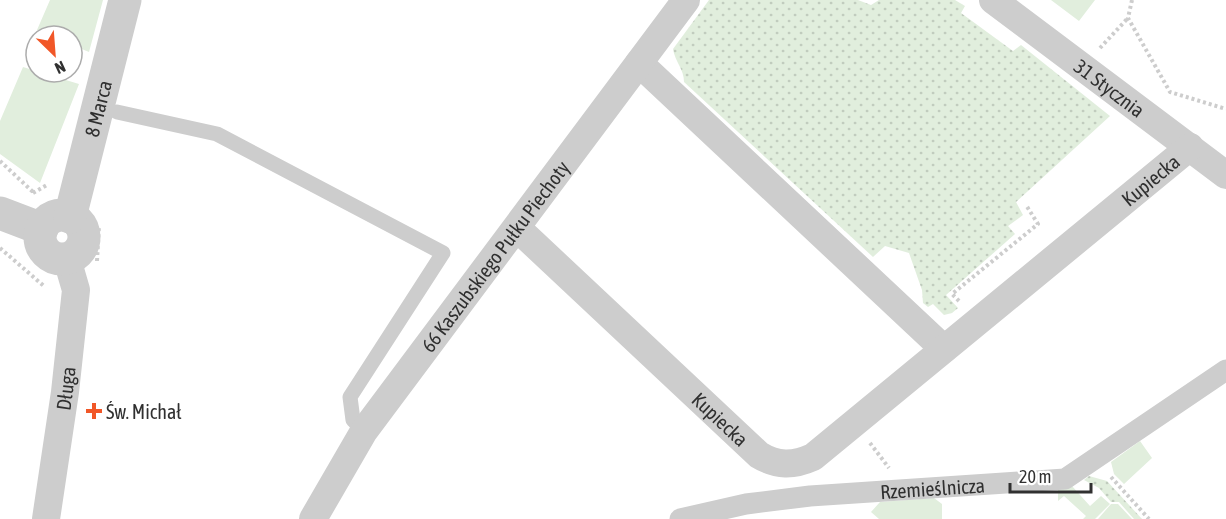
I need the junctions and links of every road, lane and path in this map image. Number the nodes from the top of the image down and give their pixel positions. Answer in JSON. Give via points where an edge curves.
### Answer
{"nodes":[{"id":1,"x":125,"y":0,"type":"edge"},
{"id":2,"x":686,"y":0,"type":"edge"},
{"id":3,"x":993,"y":0,"type":"edge"},
{"id":4,"x":1132,"y":0,"type":"edge"},
{"id":5,"x":1128,"y":18,"type":"junction"},
{"id":6,"x":1093,"y":56,"type":"dead end"},
{"id":7,"x":639,"y":63,"type":"junction"},
{"id":8,"x":1226,"y":109,"type":"edge"},
{"id":9,"x":117,"y":112,"type":"dead end"},
{"id":10,"x":1190,"y":147,"type":"junction"},
{"id":11,"x":0,"y":162,"type":"edge"},
{"id":12,"x":1226,"y":175,"type":"edge"},
{"id":13,"x":34,"y":193,"type":"dead end"},
{"id":14,"x":1026,"y":205,"type":"dead end"},
{"id":15,"x":0,"y":213,"type":"edge"},
{"id":16,"x":70,"y":223,"type":"junction"},
{"id":17,"x":517,"y":228,"type":"junction"},
{"id":18,"x":82,"y":264,"type":"junction"},
{"id":19,"x":964,"y":306,"type":"dead end"},
{"id":20,"x":944,"y":349,"type":"junction"},
{"id":21,"x":1226,"y":370,"type":"edge"},
{"id":22,"x":364,"y":431,"type":"junction"},
{"id":23,"x":869,"y":442,"type":"dead end"},
{"id":24,"x":1095,"y":459,"type":"junction"},
{"id":25,"x":906,"y":490,"type":"junction"},
{"id":26,"x":46,"y":519,"type":"edge"},
{"id":27,"x":313,"y":519,"type":"edge"},
{"id":28,"x":680,"y":519,"type":"edge"},
{"id":29,"x":1149,"y":519,"type":"edge"}],
"edges":[{"from":1,"to":16,"type":"street","name":"8 Marca"},
{"from":2,"to":7,"type":"street","name":"66 Kaszubskiego Pułku Piechoty"},
{"from":3,"to":10,"type":"street","name":"31 Stycznia"},
{"from":4,"to":5,"type":"path"},
{"from":5,"to":6,"type":"path"},
{"from":5,"to":8,"type":"path","via":[[1170,92]]},
{"from":7,"to":17,"type":"street","name":"66 Kaszubskiego Pułku Piechoty"},
{"from":7,"to":20,"type":"street"},
{"from":9,"to":22,"type":"lane","via":[[217,134],[443,253],[350,398],[353,420]]},
{"from":10,"to":12,"type":"street","name":"31 Stycznia"},
{"from":10,"to":20,"type":"street","name":"Kupiecka"},
{"from":11,"to":13,"type":"path"},
{"from":14,"to":19,"type":"path","via":[[1038,224],[952,294]]},
{"from":15,"to":16,"type":"street"},
{"from":16,"to":18,"type":"path"},
{"from":16,"to":18,"type":"street","via":[[41,245],[52,257]]},
{"from":17,"to":20,"type":"street","name":"Kupiecka","via":[[727,426],[759,455],[775,463],[794,464],[813,457]]},
{"from":17,"to":22,"type":"street","name":"66 Kaszubskiego Pułku Piechoty"},
{"from":18,"to":26,"type":"street","name":"Długa"},
{"from":21,"to":24,"type":"street","name":"Rzemieślnicza"},
{"from":22,"to":27,"type":"street","name":"66 Kaszubskiego Pułku Piechoty"},
{"from":23,"to":25,"type":"path"},
{"from":24,"to":25,"type":"street","name":"Rzemieślnicza","via":[[1065,478]]},
{"from":24,"to":29,"type":"path"},
{"from":25,"to":28,"type":"street","name":"Rzemieślnicza","via":[[746,504]]}]}
